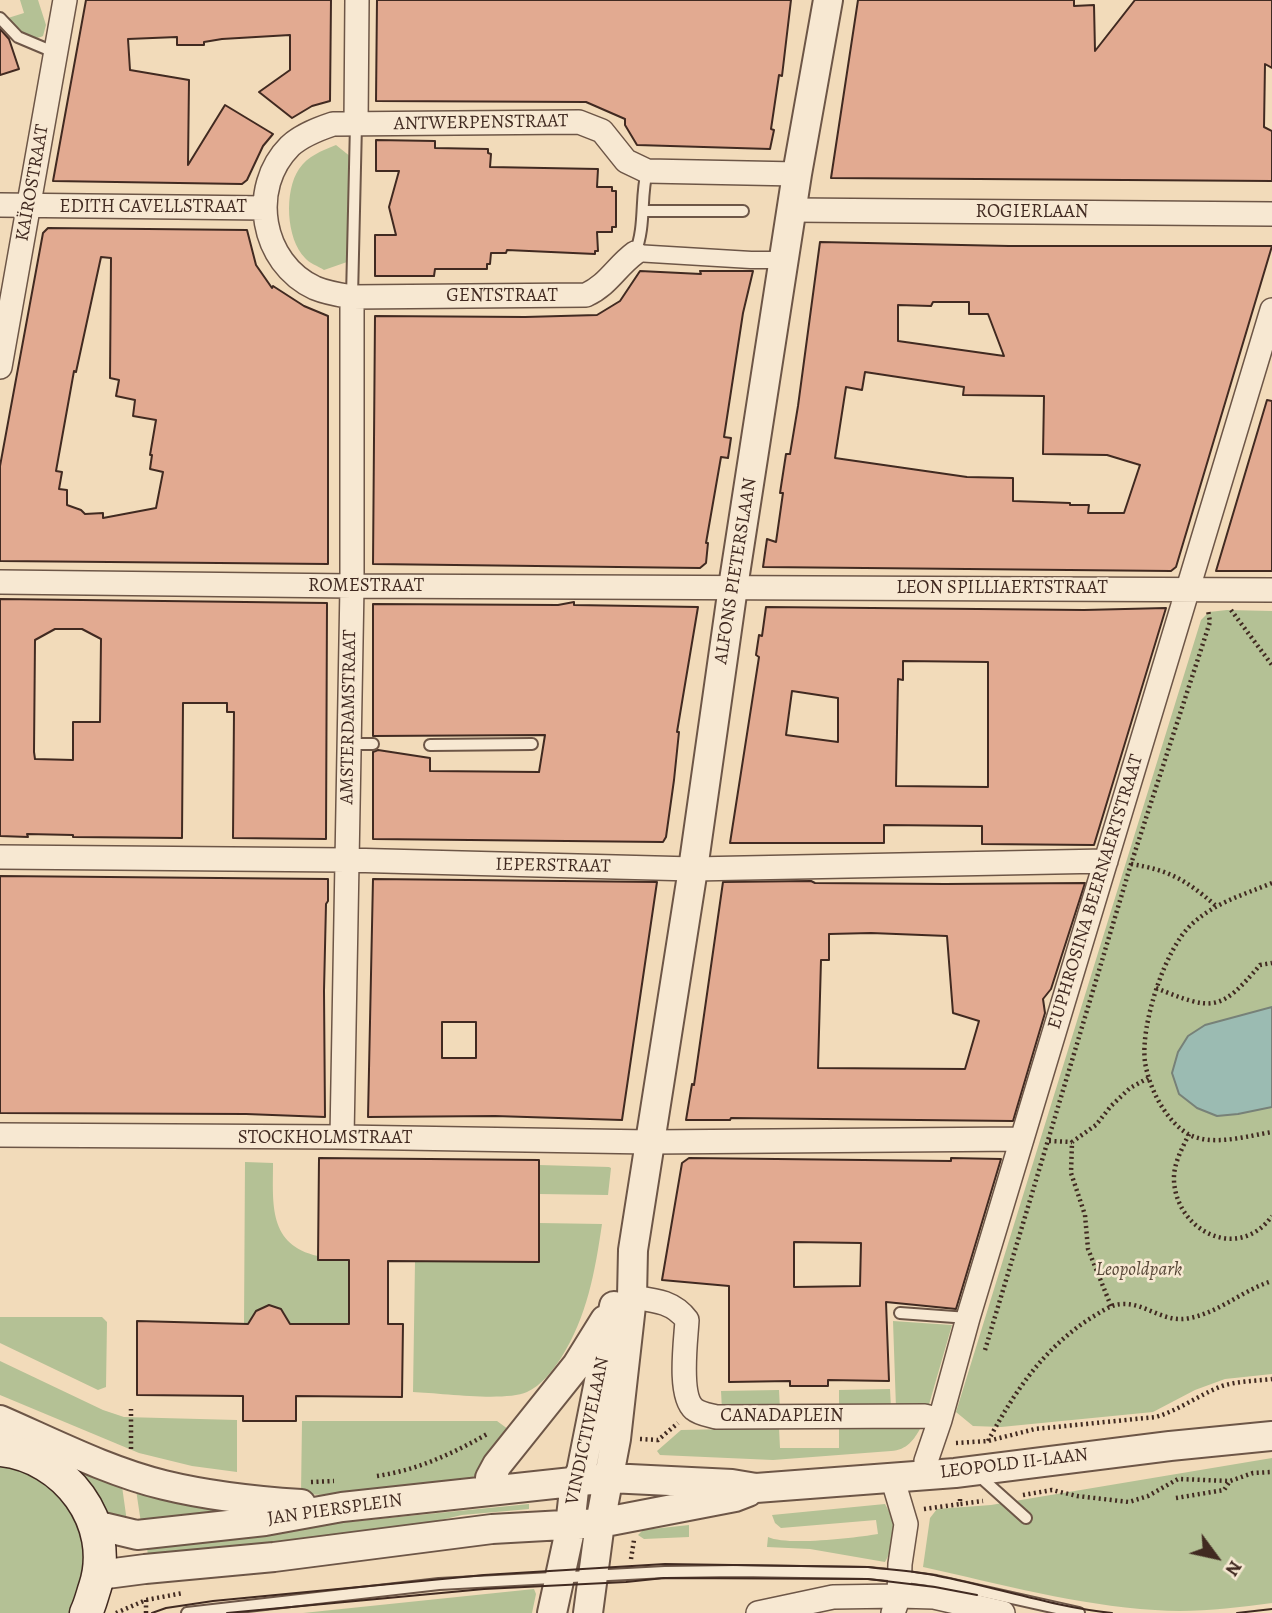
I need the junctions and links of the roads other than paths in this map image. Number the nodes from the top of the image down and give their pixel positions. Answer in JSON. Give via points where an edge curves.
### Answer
{"nodes":[{"id":1,"x":65,"y":0,"type":"edge"},
{"id":2,"x":357,"y":0,"type":"edge"},
{"id":3,"x":828,"y":0,"type":"edge"},
{"id":4,"x":0,"y":18,"type":"edge"},
{"id":5,"x":55,"y":53,"type":"junction"},
{"id":6,"x":356,"y":124,"type":"junction"},
{"id":7,"x":647,"y":171,"type":"junction"},
{"id":8,"x":797,"y":174,"type":"junction"},
{"id":9,"x":0,"y":205,"type":"edge"},
{"id":10,"x":30,"y":206,"type":"junction"},
{"id":11,"x":265,"y":208,"type":"junction"},
{"id":12,"x":643,"y":211,"type":"junction"},
{"id":13,"x":743,"y":211,"type":"dead end"},
{"id":14,"x":792,"y":211,"type":"junction"},
{"id":15,"x":1272,"y":214,"type":"edge"},
{"id":16,"x":635,"y":253,"type":"junction"},
{"id":17,"x":784,"y":260,"type":"junction"},
{"id":18,"x":352,"y":297,"type":"junction"},
{"id":19,"x":1272,"y":310,"type":"edge"},
{"id":20,"x":0,"y":367,"type":"edge"},
{"id":21,"x":0,"y":582,"type":"edge"},
{"id":22,"x":352,"y":586,"type":"junction"},
{"id":23,"x":733,"y":587,"type":"junction"},
{"id":24,"x":1188,"y":589,"type":"junction"},
{"id":25,"x":1272,"y":590,"type":"edge"},
{"id":26,"x":348,"y":744,"type":"junction"},
{"id":27,"x":373,"y":744,"type":"dead end"},
{"id":28,"x":532,"y":744,"type":"dead end"},
{"id":29,"x":430,"y":745,"type":"dead end"},
{"id":30,"x":0,"y":857,"type":"edge"},
{"id":31,"x":346,"y":860,"type":"junction"},
{"id":32,"x":1106,"y":861,"type":"junction"},
{"id":33,"x":693,"y":869,"type":"junction"},
{"id":34,"x":0,"y":1135,"type":"edge"},
{"id":35,"x":342,"y":1137,"type":"junction"},
{"id":36,"x":1022,"y":1139,"type":"junction"},
{"id":37,"x":650,"y":1142,"type":"junction"},
{"id":38,"x":623,"y":1302,"type":"junction"},
{"id":39,"x":900,"y":1313,"type":"dead end"},
{"id":40,"x":968,"y":1318,"type":"junction"},
{"id":41,"x":0,"y":1419,"type":"edge"},
{"id":42,"x":940,"y":1420,"type":"junction"},
{"id":43,"x":1272,"y":1436,"type":"edge"},
{"id":44,"x":0,"y":1450,"type":"edge"},
{"id":45,"x":972,"y":1470,"type":"junction"},
{"id":46,"x":927,"y":1475,"type":"junction"},
{"id":47,"x":892,"y":1477,"type":"junction"},
{"id":48,"x":609,"y":1478,"type":"junction"},
{"id":49,"x":575,"y":1481,"type":"junction"},
{"id":50,"x":757,"y":1488,"type":"junction"},
{"id":51,"x":489,"y":1490,"type":"junction"},
{"id":52,"x":340,"y":1494,"type":"junction"},
{"id":53,"x":1026,"y":1518,"type":"dead end"},
{"id":54,"x":600,"y":1523,"type":"junction"},
{"id":55,"x":95,"y":1525,"type":"junction"},
{"id":56,"x":569,"y":1525,"type":"junction"},
{"id":57,"x":99,"y":1575,"type":"junction"},
{"id":58,"x":593,"y":1576,"type":"junction"},
{"id":59,"x":558,"y":1577,"type":"junction"},
{"id":60,"x":897,"y":1595,"type":"edge"},
{"id":61,"x":86,"y":1613,"type":"edge"},
{"id":62,"x":187,"y":1613,"type":"edge"},
{"id":63,"x":552,"y":1613,"type":"edge"},
{"id":64,"x":588,"y":1613,"type":"edge"},
{"id":65,"x":758,"y":1613,"type":"edge"},
{"id":66,"x":1003,"y":1613,"type":"edge"},
{"id":67,"x":1079,"y":1613,"type":"edge"}],
"edges":[{"from":1,"to":5,"type":"street","name":"KAÏROSTRAAT"},
{"from":2,"to":6,"type":"street"},
{"from":3,"to":8,"type":"street","name":"ALFONS PIETERSLAAN"},
{"from":4,"to":5,"type":"lane","via":[[18,37]]},
{"from":5,"to":10,"type":"street","name":"KAÏROSTRAAT"},
{"from":6,"to":7,"type":"street","name":"ANTWERPENSTRAAT","via":[[579,122],[602,131],[626,161]]},
{"from":6,"to":11,"type":"street","name":"ANTWERPENSTRAAT","via":[[333,124],[311,131],[290,146],[266,185]]},
{"from":6,"to":18,"type":"lane"},
{"from":7,"to":8,"type":"street"},
{"from":7,"to":12,"type":"lane"},
{"from":8,"to":14,"type":"street","name":"ALFONS PIETERSLAAN"},
{"from":9,"to":10,"type":"street","name":"EDITH CAVELLSTRAAT"},
{"from":10,"to":11,"type":"street","name":"EDITH CAVELLSTRAAT"},
{"from":10,"to":20,"type":"street","name":"KAÏROSTRAAT"},
{"from":11,"to":18,"type":"street","name":"GENTSTRAAT","via":[[266,227],[289,270],[314,288]]},
{"from":12,"to":13,"type":"lane"},
{"from":12,"to":16,"type":"lane","via":[[642,237]]},
{"from":14,"to":15,"type":"street","name":"ROGIERLAAN"},
{"from":14,"to":17,"type":"street","name":"ALFONS PIETERSLAAN"},
{"from":16,"to":17,"type":"street"},
{"from":16,"to":18,"type":"street","name":"GENTSTRAAT","via":[[600,288],[586,295]]},
{"from":17,"to":23,"type":"street","name":"ALFONS PIETERSLAAN"},
{"from":18,"to":22,"type":"street","name":"AMSTERDAMSTRAAT"},
{"from":19,"to":24,"type":"street","name":"EUPHROSINA BEERNAERTSTRAAT"},
{"from":21,"to":22,"type":"street","name":"ROMESTRAAT"},
{"from":22,"to":23,"type":"street","name":"ROMESTRAAT"},
{"from":22,"to":26,"type":"street","name":"AMSTERDAMSTRAAT"},
{"from":23,"to":24,"type":"street","name":"LEON SPILLIAERTSTRAAT"},
{"from":23,"to":33,"type":"street","name":"ALFONS PIETERSLAAN"},
{"from":24,"to":25,"type":"street","name":"LEON SPILLIAERTSTRAAT"},
{"from":24,"to":32,"type":"street","name":"EUPHROSINA BEERNAERTSTRAAT"},
{"from":26,"to":27,"type":"lane"},
{"from":26,"to":31,"type":"street","name":"AMSTERDAMSTRAAT"},
{"from":28,"to":29,"type":"lane"},
{"from":30,"to":31,"type":"street","name":"IEPERSTRAAT"},
{"from":31,"to":33,"type":"street","name":"IEPERSTRAAT"},
{"from":31,"to":35,"type":"street","name":"AMSTERDAMSTRAAT"},
{"from":32,"to":33,"type":"street","name":"IEPERSTRAAT"},
{"from":32,"to":36,"type":"street","name":"EUPHROSINA BEERNAERTSTRAAT"},
{"from":33,"to":37,"type":"street","name":"ALFONS PIETERSLAAN"},
{"from":34,"to":35,"type":"street","name":"STOCKHOLMSTRAAT"},
{"from":35,"to":37,"type":"street","name":"STOCKHOLMSTRAAT"},
{"from":36,"to":37,"type":"street","name":"STOCKHOLMSTRAAT"},
{"from":36,"to":40,"type":"street","name":"EUPHROSINA BEERNAERTSTRAAT"},
{"from":37,"to":38,"type":"street","name":"VINDICTIVELAAN"},
{"from":38,"to":42,"type":"street","name":"CANADAPLEIN","via":[[664,1302],[687,1320],[685,1390],[694,1409],[704,1413],[716,1417],[925,1416]]},
{"from":38,"to":48,"type":"street","name":"VINDICTIVELAAN","via":[[616,1439]]},
{"from":38,"to":49,"type":"street","name":"VINDICTIVELAAN"},
{"from":38,"to":51,"type":"street","via":[[497,1465]]},
{"from":39,"to":40,"type":"lane"},
{"from":40,"to":42,"type":"street","name":"EUPHROSINA BEERNAERTSTRAAT"},
{"from":41,"to":52,"type":"street","via":[[163,1485],[239,1499]]},
{"from":42,"to":46,"type":"street","name":"EUPHROSINA BEERNAERTSTRAAT","via":[[926,1461]]},
{"from":43,"to":45,"type":"street","name":"LEOPOLD II-LAAN"},
{"from":44,"to":55,"type":"main road","via":[[19,1452],[65,1479],[83,1500]]},
{"from":45,"to":46,"type":"street","name":"LEOPOLD II-LAAN"},
{"from":45,"to":53,"type":"lane"},
{"from":46,"to":47,"type":"street","name":"LEOPOLD II-LAAN"},
{"from":47,"to":50,"type":"street","name":"LEOPOLD II-LAAN"},
{"from":47,"to":60,"type":"street","via":[[906,1524]]},
{"from":48,"to":49,"type":"street","name":"LEOPOLD II-LAAN"},
{"from":48,"to":50,"type":"street","name":"LEOPOLD II-LAAN"},
{"from":48,"to":54,"type":"street","name":"VINDICTIVELAAN"},
{"from":49,"to":51,"type":"street","name":"JAN PIERSPLEIN"},
{"from":49,"to":56,"type":"street","name":"VINDICTIVELAAN"},
{"from":50,"to":54,"type":"street","name":"LEOPOLD II-LAAN","via":[[735,1497]]},
{"from":51,"to":52,"type":"street","name":"JAN PIERSPLEIN"},
{"from":52,"to":55,"type":"street","name":"JAN PIERSPLEIN","via":[[265,1521],[137,1535]]},
{"from":54,"to":56,"type":"street","name":"LEOPOLD II-LAAN"},
{"from":54,"to":58,"type":"street","name":"VINDICTIVELAAN"},
{"from":55,"to":57,"type":"main road","via":[[101,1552]]},
{"from":56,"to":57,"type":"street","name":"JAN PIERSPLEIN","via":[[492,1529]]},
{"from":56,"to":59,"type":"street","name":"VINDICTIVELAAN"},
{"from":57,"to":61,"type":"main road"},
{"from":58,"to":59,"type":"lane"},
{"from":58,"to":60,"type":"lane","via":[[868,1573]]},
{"from":58,"to":64,"type":"street","name":"VINDICTIVELAAN"},
{"from":59,"to":62,"type":"lane","via":[[439,1584]]},
{"from":59,"to":63,"type":"street","name":"VINDICTIVELAAN"},
{"from":60,"to":65,"type":"street","via":[[834,1597]]},
{"from":60,"to":66,"type":"street","via":[[934,1597]]},
{"from":60,"to":67,"type":"lane","via":[[950,1584]]}]}
